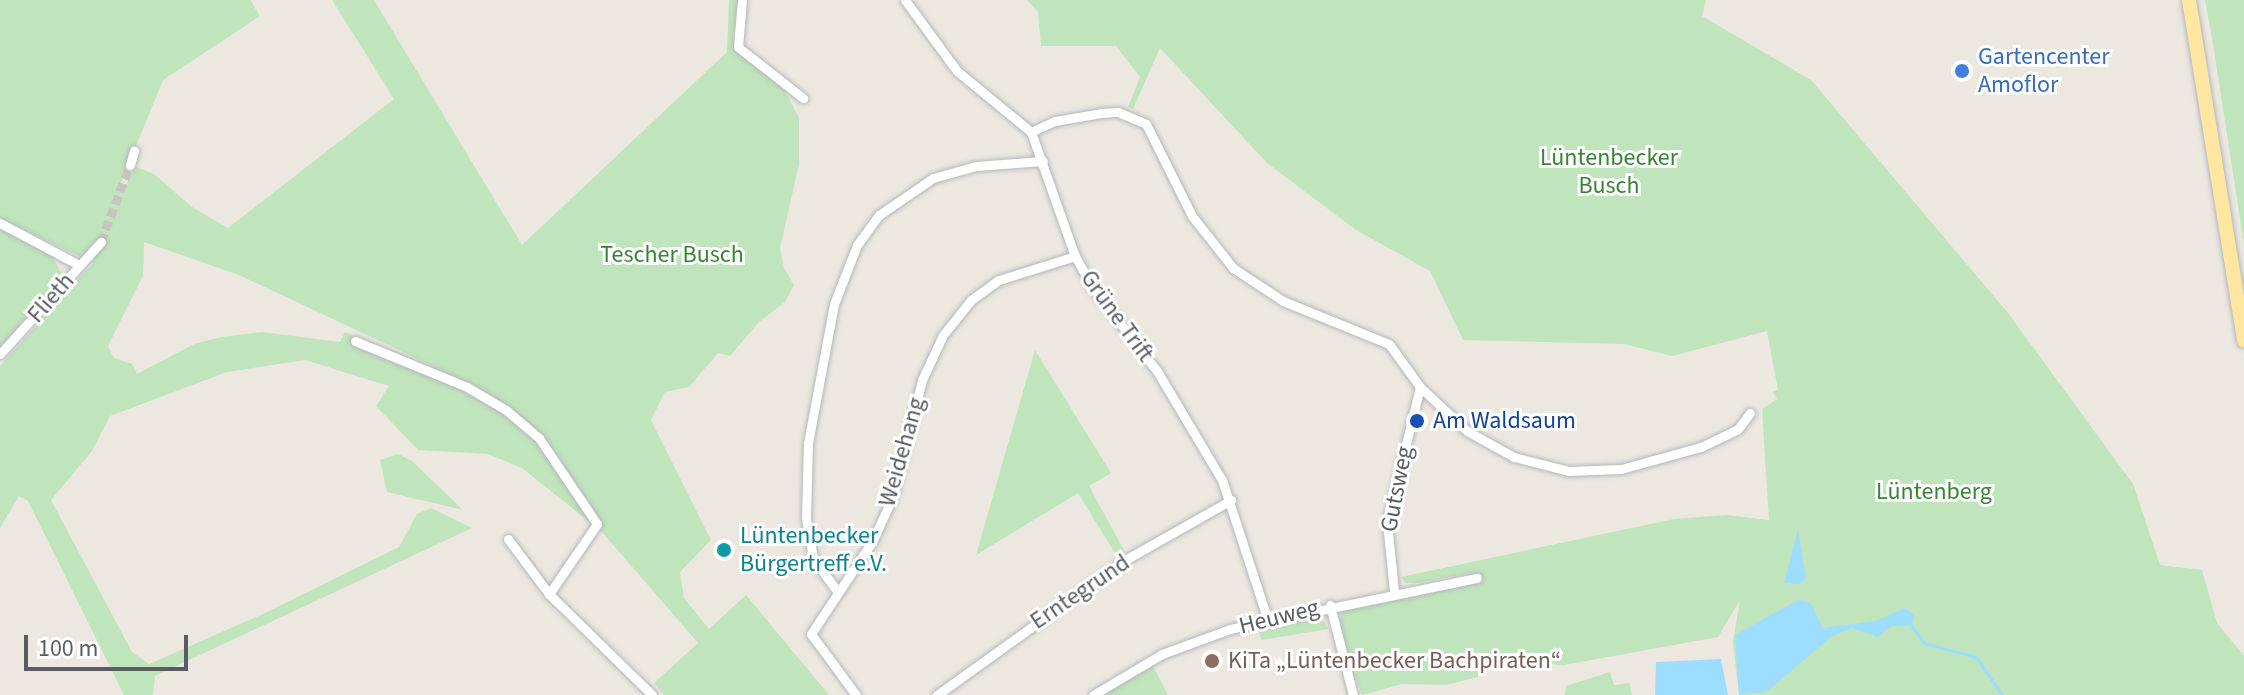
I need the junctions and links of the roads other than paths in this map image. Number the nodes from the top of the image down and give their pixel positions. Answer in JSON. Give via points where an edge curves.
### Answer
{"nodes":[{"id":1,"x":742,"y":0,"type":"edge"},
{"id":2,"x":905,"y":0,"type":"edge"},
{"id":3,"x":2189,"y":0,"type":"edge"},
{"id":4,"x":803,"y":98,"type":"dead end"},
{"id":5,"x":1031,"y":132,"type":"junction"},
{"id":6,"x":134,"y":151,"type":"dead end"},
{"id":7,"x":1043,"y":161,"type":"junction"},
{"id":8,"x":130,"y":165,"type":"tunnel mouth"},
{"id":9,"x":0,"y":223,"type":"edge"},
{"id":10,"x":101,"y":242,"type":"tunnel mouth"},
{"id":11,"x":1075,"y":256,"type":"junction"},
{"id":12,"x":79,"y":265,"type":"junction"},
{"id":13,"x":355,"y":341,"type":"dead end"},
{"id":14,"x":2244,"y":341,"type":"edge"},
{"id":15,"x":0,"y":354,"type":"edge"},
{"id":16,"x":1420,"y":387,"type":"junction"},
{"id":17,"x":1750,"y":413,"type":"dead end"},
{"id":18,"x":1231,"y":500,"type":"junction"},
{"id":19,"x":508,"y":539,"type":"dead end"},
{"id":20,"x":1477,"y":578,"type":"dead end"},
{"id":21,"x":837,"y":591,"type":"junction"},
{"id":22,"x":1394,"y":591,"type":"junction"},
{"id":23,"x":549,"y":594,"type":"junction"},
{"id":24,"x":1330,"y":605,"type":"junction"},
{"id":25,"x":1267,"y":618,"type":"junction"},
{"id":26,"x":652,"y":695,"type":"edge"},
{"id":27,"x":856,"y":695,"type":"edge"},
{"id":28,"x":937,"y":695,"type":"edge"},
{"id":29,"x":1093,"y":695,"type":"edge"},
{"id":30,"x":1353,"y":695,"type":"edge"}],
"edges":[{"from":1,"to":4,"type":"street","via":[[738,47]]},
{"from":2,"to":5,"type":"street","name":"Grüne Trift","via":[[957,71]]},
{"from":3,"to":14,"type":"main road"},
{"from":5,"to":7,"type":"street","name":"Grüne Trift"},
{"from":5,"to":16,"type":"street","via":[[1055,121],[1102,113],[1118,112],[1146,124],[1192,216],[1233,268],[1283,301],[1389,344]]},
{"from":6,"to":8,"type":"street"},
{"from":7,"to":11,"type":"street","name":"Grüne Trift"},
{"from":7,"to":21,"type":"street","via":[[976,166],[933,178],[879,215],[857,245],[834,304],[808,443],[806,519],[813,558]]},
{"from":9,"to":12,"type":"street"},
{"from":10,"to":12,"type":"street","name":"Flieth"},
{"from":11,"to":18,"type":"street","name":"Grüne Trift","via":[[1183,411]]},
{"from":11,"to":21,"type":"street","name":"Weidehang","via":[[999,280],[971,300],[943,335],[922,380],[893,496],[873,540]]},
{"from":12,"to":15,"type":"street","name":"Flieth"},
{"from":13,"to":23,"type":"street","via":[[467,387],[539,438],[597,524]]},
{"from":16,"to":17,"type":"street","via":[[1492,447],[1569,471],[1621,469],[1701,447],[1738,429]]},
{"from":16,"to":22,"type":"street","name":"Gutsweg","via":[[1387,522]]},
{"from":18,"to":25,"type":"street","name":"Grüne Trift"},
{"from":18,"to":28,"type":"street","name":"Erntegrund","via":[[1112,568]]},
{"from":19,"to":23,"type":"street"},
{"from":20,"to":22,"type":"street","name":"Heuweg"},
{"from":21,"to":27,"type":"street","name":"Weidehang","via":[[811,634]]},
{"from":22,"to":24,"type":"street","name":"Heuweg"},
{"from":23,"to":26,"type":"street"},
{"from":24,"to":25,"type":"street","name":"Heuweg"},
{"from":24,"to":30,"type":"street"},
{"from":25,"to":29,"type":"street","name":"Heuweg","via":[[1162,654]]}]}
